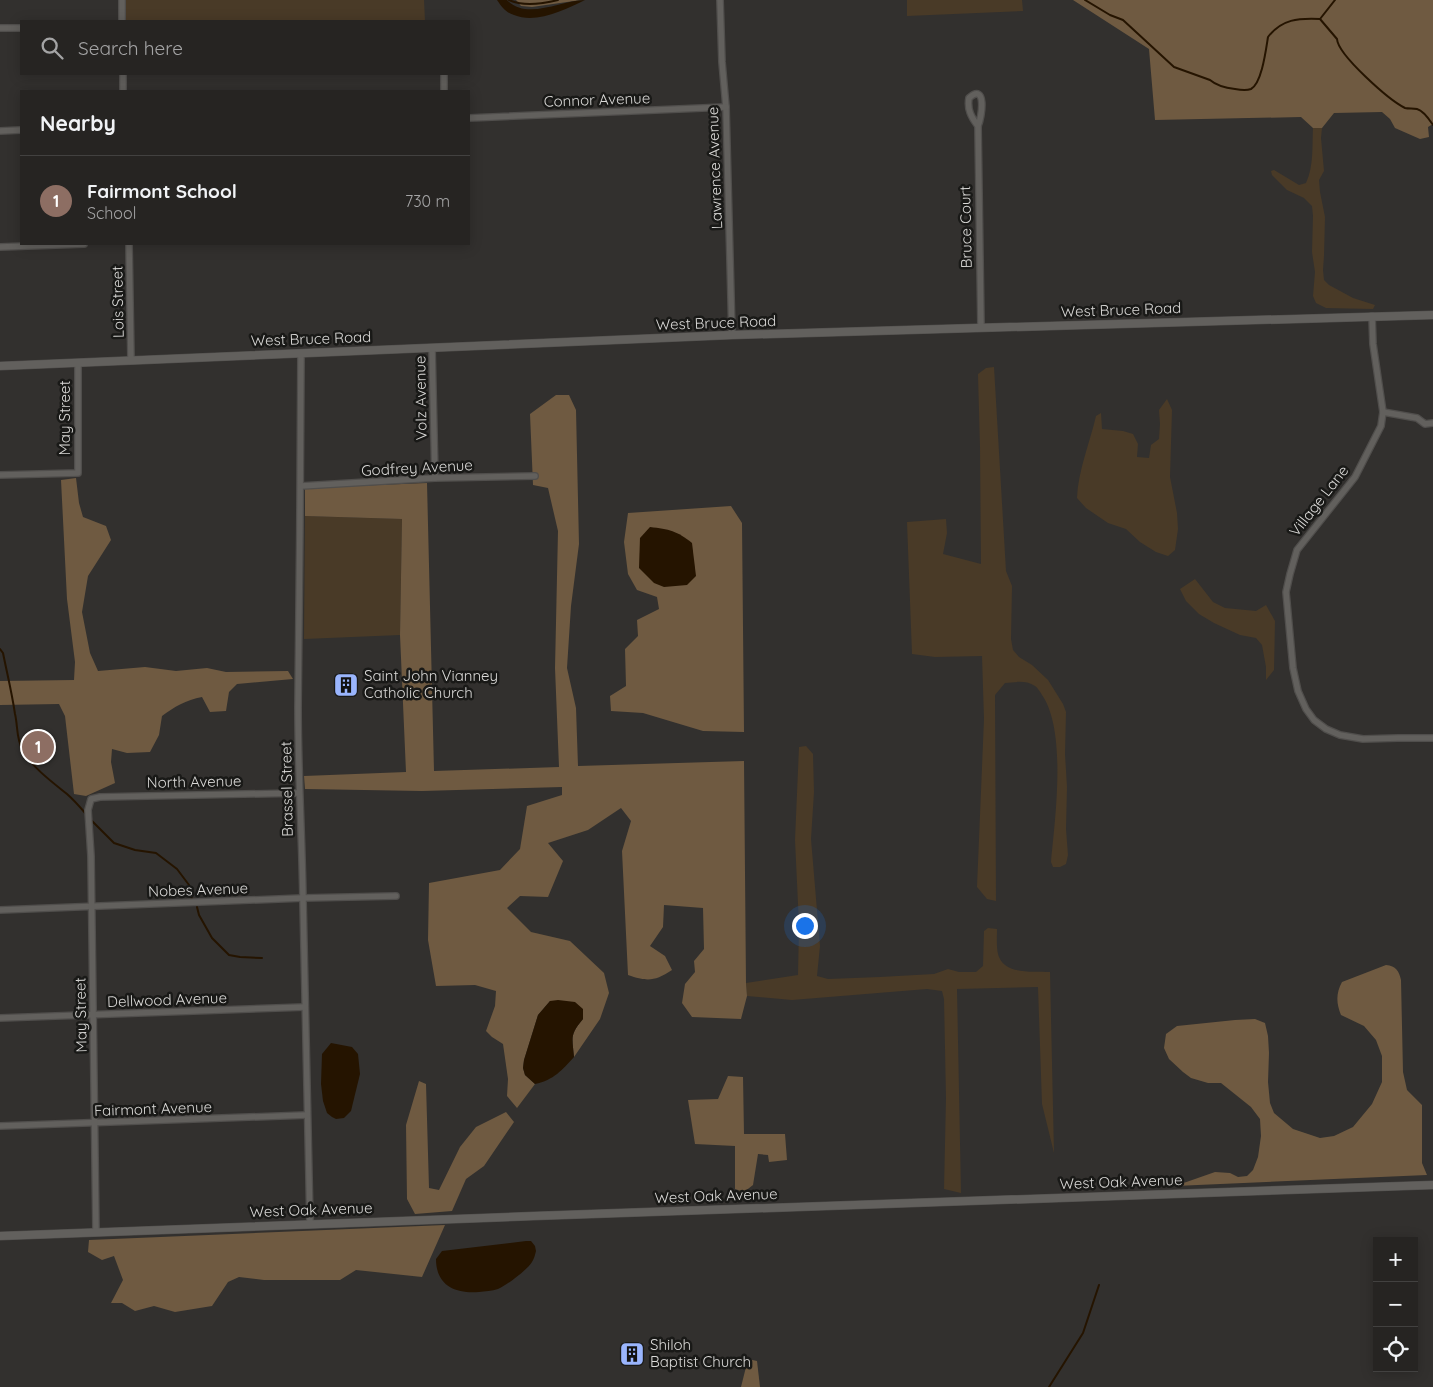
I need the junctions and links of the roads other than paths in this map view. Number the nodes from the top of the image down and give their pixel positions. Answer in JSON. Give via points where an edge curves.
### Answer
{"nodes":[{"id":1,"x":122,"y":0,"type":"edge"},
{"id":2,"x":720,"y":0,"type":"edge"},
{"id":3,"x":122,"y":20,"type":"edge"},
{"id":4,"x":0,"y":28,"type":"edge"},
{"id":5,"x":20,"y":28,"type":"edge"},
{"id":6,"x":123,"y":75,"type":"edge"},
{"id":7,"x":444,"y":75,"type":"edge"},
{"id":8,"x":124,"y":90,"type":"edge"},
{"id":9,"x":444,"y":90,"type":"edge"},
{"id":10,"x":726,"y":107,"type":"junction"},
{"id":11,"x":470,"y":118,"type":"edge"},
{"id":12,"x":978,"y":126,"type":"junction"},
{"id":13,"x":20,"y":130,"type":"edge"},
{"id":14,"x":0,"y":131,"type":"edge"},
{"id":15,"x":42,"y":245,"type":"edge"},
{"id":16,"x":129,"y":245,"type":"edge"},
{"id":17,"x":0,"y":246,"type":"edge"},
{"id":18,"x":1433,"y":315,"type":"edge"},
{"id":19,"x":1372,"y":316,"type":"junction"},
{"id":20,"x":981,"y":328,"type":"junction"},
{"id":21,"x":732,"y":335,"type":"junction"},
{"id":22,"x":432,"y":348,"type":"junction"},
{"id":23,"x":301,"y":353,"type":"junction"},
{"id":24,"x":131,"y":360,"type":"junction"},
{"id":25,"x":78,"y":363,"type":"junction"},
{"id":26,"x":0,"y":366,"type":"edge"},
{"id":27,"x":1383,"y":412,"type":"junction"},
{"id":28,"x":1433,"y":423,"type":"edge"},
{"id":29,"x":0,"y":475,"type":"edge"},
{"id":30,"x":535,"y":476,"type":"dead end"},
{"id":31,"x":435,"y":478,"type":"junction"},
{"id":32,"x":301,"y":486,"type":"junction"},
{"id":33,"x":1433,"y":738,"type":"edge"},
{"id":34,"x":299,"y":793,"type":"junction"},
{"id":35,"x":91,"y":799,"type":"joint"},
{"id":36,"x":396,"y":896,"type":"dead end"},
{"id":37,"x":303,"y":898,"type":"junction"},
{"id":38,"x":92,"y":907,"type":"junction"},
{"id":39,"x":0,"y":910,"type":"edge"},
{"id":40,"x":305,"y":1007,"type":"junction"},
{"id":41,"x":93,"y":1015,"type":"junction"},
{"id":42,"x":0,"y":1018,"type":"edge"},
{"id":43,"x":306,"y":1115,"type":"junction"},
{"id":44,"x":95,"y":1124,"type":"junction"},
{"id":45,"x":0,"y":1126,"type":"edge"},
{"id":46,"x":1433,"y":1185,"type":"edge"},
{"id":47,"x":310,"y":1224,"type":"junction"},
{"id":48,"x":96,"y":1232,"type":"junction"},
{"id":49,"x":0,"y":1236,"type":"edge"}],
"edges":[{"from":1,"to":3,"type":"street"},
{"from":2,"to":10,"type":"street","name":"Lawrence Avenue"},
{"from":4,"to":5,"type":"street"},
{"from":6,"to":8,"type":"street"},
{"from":7,"to":9,"type":"street"},
{"from":10,"to":11,"type":"street","name":"Connor Avenue"},
{"from":10,"to":21,"type":"street","name":"Lawrence Avenue"},
{"from":12,"to":12,"type":"street","name":"Bruce Court","via":[[982,102],[981,97],[975,94],[969,98],[968,107]]},
{"from":12,"to":20,"type":"street","name":"Bruce Court"},
{"from":13,"to":14,"type":"street"},
{"from":15,"to":17,"type":"street"},
{"from":16,"to":24,"type":"street","name":"Lois Street"},
{"from":18,"to":19,"type":"street","name":"West Bruce Road"},
{"from":19,"to":20,"type":"street","name":"West Bruce Road"},
{"from":19,"to":27,"type":"street","name":"Village Lane","via":[[1372,344]]},
{"from":20,"to":21,"type":"street","name":"West Bruce Road"},
{"from":21,"to":22,"type":"street","name":"West Bruce Road"},
{"from":22,"to":23,"type":"street","name":"West Bruce Road"},
{"from":22,"to":31,"type":"street","name":"Volz Avenue"},
{"from":23,"to":24,"type":"street","name":"West Bruce Road"},
{"from":23,"to":32,"type":"street","name":"Brassel Street"},
{"from":24,"to":25,"type":"street","name":"West Bruce Road"},
{"from":25,"to":26,"type":"street","name":"West Bruce Road"},
{"from":25,"to":29,"type":"street","name":"May Street","via":[[78,473]]},
{"from":27,"to":28,"type":"street","via":[[1417,418],[1425,424]]},
{"from":27,"to":33,"type":"street","name":"Village Lane","via":[[1381,426],[1355,477],[1297,550],[1286,592],[1293,668],[1306,709],[1326,729],[1363,739]]},
{"from":30,"to":31,"type":"street","name":"Godfrey Avenue"},
{"from":31,"to":32,"type":"street","name":"Godfrey Avenue"},
{"from":32,"to":34,"type":"street","name":"Brassel Street"},
{"from":34,"to":35,"type":"street","name":"North Avenue"},
{"from":34,"to":37,"type":"street","name":"Brassel Street"},
{"from":35,"to":38,"type":"street","name":"May Street","via":[[88,810]]},
{"from":36,"to":37,"type":"street","name":"Nobes Avenue"},
{"from":37,"to":38,"type":"street","name":"Nobes Avenue"},
{"from":37,"to":40,"type":"street","name":"Brassel Street"},
{"from":38,"to":39,"type":"street","name":"Nobes Avenue"},
{"from":38,"to":41,"type":"street","name":"May Street"},
{"from":40,"to":41,"type":"street","name":"Dellwood Avenue"},
{"from":40,"to":43,"type":"street","name":"Brassel Street"},
{"from":41,"to":42,"type":"street","name":"Dellwood Avenue"},
{"from":41,"to":44,"type":"street","name":"May Street"},
{"from":43,"to":44,"type":"street","name":"Fairmont Avenue"},
{"from":43,"to":47,"type":"street","name":"Brassel Street"},
{"from":44,"to":45,"type":"street","name":"Fairmont Avenue"},
{"from":44,"to":48,"type":"street","name":"May Street"},
{"from":46,"to":47,"type":"street","name":"West Oak Avenue"},
{"from":47,"to":48,"type":"street","name":"West Oak Avenue"},
{"from":48,"to":49,"type":"street","name":"West Oak Avenue"}]}
